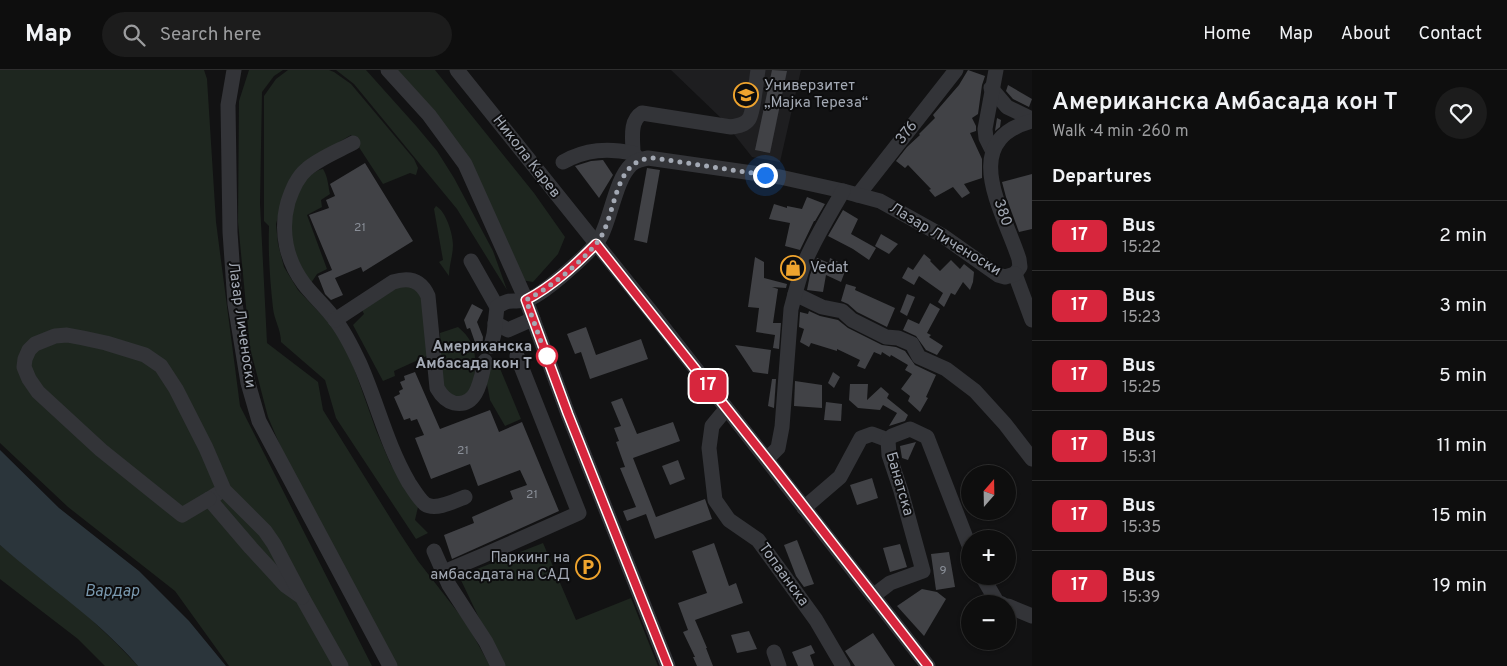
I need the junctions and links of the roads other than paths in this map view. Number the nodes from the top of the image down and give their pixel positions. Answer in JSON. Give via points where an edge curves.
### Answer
{"nodes":[{"id":1,"x":388,"y":70,"type":"edge"},
{"id":2,"x":457,"y":70,"type":"edge"},
{"id":3,"x":758,"y":70,"type":"edge"},
{"id":4,"x":956,"y":70,"type":"edge"},
{"id":5,"x":996,"y":70,"type":"edge"},
{"id":6,"x":231,"y":74,"type":"edge"},
{"id":7,"x":991,"y":88,"type":"junction"},
{"id":8,"x":1032,"y":120,"type":"edge"},
{"id":9,"x":352,"y":142,"type":"dead end"},
{"id":10,"x":992,"y":150,"type":"junction"},
{"id":11,"x":636,"y":156,"type":"junction"},
{"id":12,"x":563,"y":162,"type":"dead end"},
{"id":13,"x":850,"y":193,"type":"junction"},
{"id":14,"x":596,"y":244,"type":"junction"},
{"id":15,"x":471,"y":261,"type":"dead end"},
{"id":16,"x":1015,"y":274,"type":"junction"},
{"id":17,"x":795,"y":294,"type":"junction"},
{"id":18,"x":526,"y":300,"type":"junction"},
{"id":19,"x":497,"y":307,"type":"junction"},
{"id":20,"x":533,"y":319,"type":"junction"},
{"id":21,"x":335,"y":320,"type":"junction"},
{"id":22,"x":1032,"y":320,"type":"edge"},
{"id":23,"x":495,"y":323,"type":"junction"},
{"id":24,"x":491,"y":346,"type":"dead end"},
{"id":25,"x":517,"y":356,"type":"dead end"},
{"id":26,"x":486,"y":361,"type":"dead end"},
{"id":27,"x":554,"y":376,"type":"junction"},
{"id":28,"x":530,"y":387,"type":"junction"},
{"id":29,"x":726,"y":410,"type":"junction"},
{"id":30,"x":888,"y":440,"type":"junction"},
{"id":31,"x":767,"y":459,"type":"junction"},
{"id":32,"x":1032,"y":459,"type":"edge"},
{"id":33,"x":224,"y":490,"type":"junction"},
{"id":34,"x":465,"y":497,"type":"dead end"},
{"id":35,"x":210,"y":499,"type":"junction"},
{"id":36,"x":804,"y":508,"type":"junction"},
{"id":37,"x":963,"y":530,"type":"edge"},
{"id":38,"x":434,"y":551,"type":"dead end"},
{"id":39,"x":444,"y":572,"type":"junction"},
{"id":40,"x":873,"y":596,"type":"junction"},
{"id":41,"x":302,"y":597,"type":"junction"},
{"id":42,"x":1016,"y":609,"type":"edge"},
{"id":43,"x":1032,"y":616,"type":"edge"},
{"id":44,"x":341,"y":666,"type":"edge"},
{"id":45,"x":390,"y":666,"type":"edge"},
{"id":46,"x":498,"y":666,"type":"edge"},
{"id":47,"x":668,"y":666,"type":"edge"},
{"id":48,"x":843,"y":666,"type":"edge"},
{"id":49,"x":928,"y":666,"type":"edge"}],
"edges":[{"from":1,"to":18,"type":"street","via":[[429,115],[465,164]]},
{"from":2,"to":14,"type":"street","name":"Никола Карев"},
{"from":3,"to":11,"type":"street","via":[[752,111],[744,123],[731,127],[642,113],[634,122]]},
{"from":4,"to":13,"type":"street","name":"376"},
{"from":5,"to":7,"type":"street"},
{"from":6,"to":45,"type":"street","name":"Лазар Личеноски","via":[[228,105],[230,232],[235,304],[248,383],[259,421]]},
{"from":7,"to":8,"type":"street","via":[[1007,107]]},
{"from":7,"to":10,"type":"street","via":[[986,138]]},
{"from":8,"to":10,"type":"street","via":[[1004,134]]},
{"from":9,"to":21,"type":"street","via":[[306,169],[298,178],[284,223],[286,249],[296,271]]},
{"from":10,"to":16,"type":"street","name":"380","via":[[995,194],[1019,259],[1020,267]]},
{"from":11,"to":12,"type":"street","name":"Лазар Личеноски","via":[[599,149]]},
{"from":11,"to":13,"type":"street","name":"Лазар Личеноски","via":[[780,177]]},
{"from":11,"to":14,"type":"street","via":[[625,173]]},
{"from":13,"to":16,"type":"street","name":"Лазар Личеноски","via":[[912,217],[998,275]]},
{"from":13,"to":17,"type":"street","via":[[815,240]]},
{"from":14,"to":18,"type":"street","via":[[566,272]]},
{"from":14,"to":29,"type":"street","name":"Никола Карев"},
{"from":15,"to":19,"type":"street"},
{"from":16,"to":22,"type":"street","name":"380"},
{"from":17,"to":31,"type":"street","via":[[791,309],[782,427],[778,448]]},
{"from":17,"to":32,"type":"street","via":[[822,307],[842,310],[852,320],[886,337],[912,344],[919,357],[946,369],[975,391]]},
{"from":18,"to":19,"type":"street","via":[[508,300]]},
{"from":18,"to":20,"type":"street"},
{"from":19,"to":23,"type":"street"},
{"from":20,"to":23,"type":"street","via":[[508,330]]},
{"from":20,"to":27,"type":"street"},
{"from":21,"to":26,"type":"street","via":[[393,282],[411,280],[422,286],[428,296],[438,388],[445,399],[462,404],[472,399]]},
{"from":21,"to":34,"type":"street","via":[[360,365],[398,463],[420,499],[432,506]]},
{"from":23,"to":24,"type":"street"},
{"from":25,"to":28,"type":"street"},
{"from":27,"to":28,"type":"street"},
{"from":27,"to":47,"type":"street","via":[[605,525]]},
{"from":28,"to":39,"type":"street","via":[[579,513]]},
{"from":29,"to":31,"type":"street","name":"Никола Карев"},
{"from":29,"to":48,"type":"street","name":"Топаанска","via":[[712,426],[709,448],[715,500],[729,520],[758,540],[816,620]]},
{"from":30,"to":36,"type":"street","via":[[872,434],[861,438],[840,477]]},
{"from":30,"to":37,"type":"street","name":"Банатска","via":[[910,429],[927,437]]},
{"from":30,"to":40,"type":"street","name":"Банатска","via":[[889,455],[923,571],[890,583]]},
{"from":31,"to":36,"type":"street","name":"Никола Карев"},
{"from":33,"to":35,"type":"street"},
{"from":33,"to":35,"type":"street","via":[[176,389],[154,360],[106,343],[67,335],[45,339],[29,350],[24,367],[38,392],[101,450],[182,514]]},
{"from":33,"to":41,"type":"street","via":[[265,531]]},
{"from":35,"to":41,"type":"street","via":[[250,548],[285,585]]},
{"from":36,"to":40,"type":"street","name":"Никола Карев"},
{"from":38,"to":39,"type":"street"},
{"from":39,"to":46,"type":"street"},
{"from":40,"to":49,"type":"street","name":"Никола Карев"},
{"from":41,"to":44,"type":"street"},
{"from":42,"to":43,"type":"street"}]}
